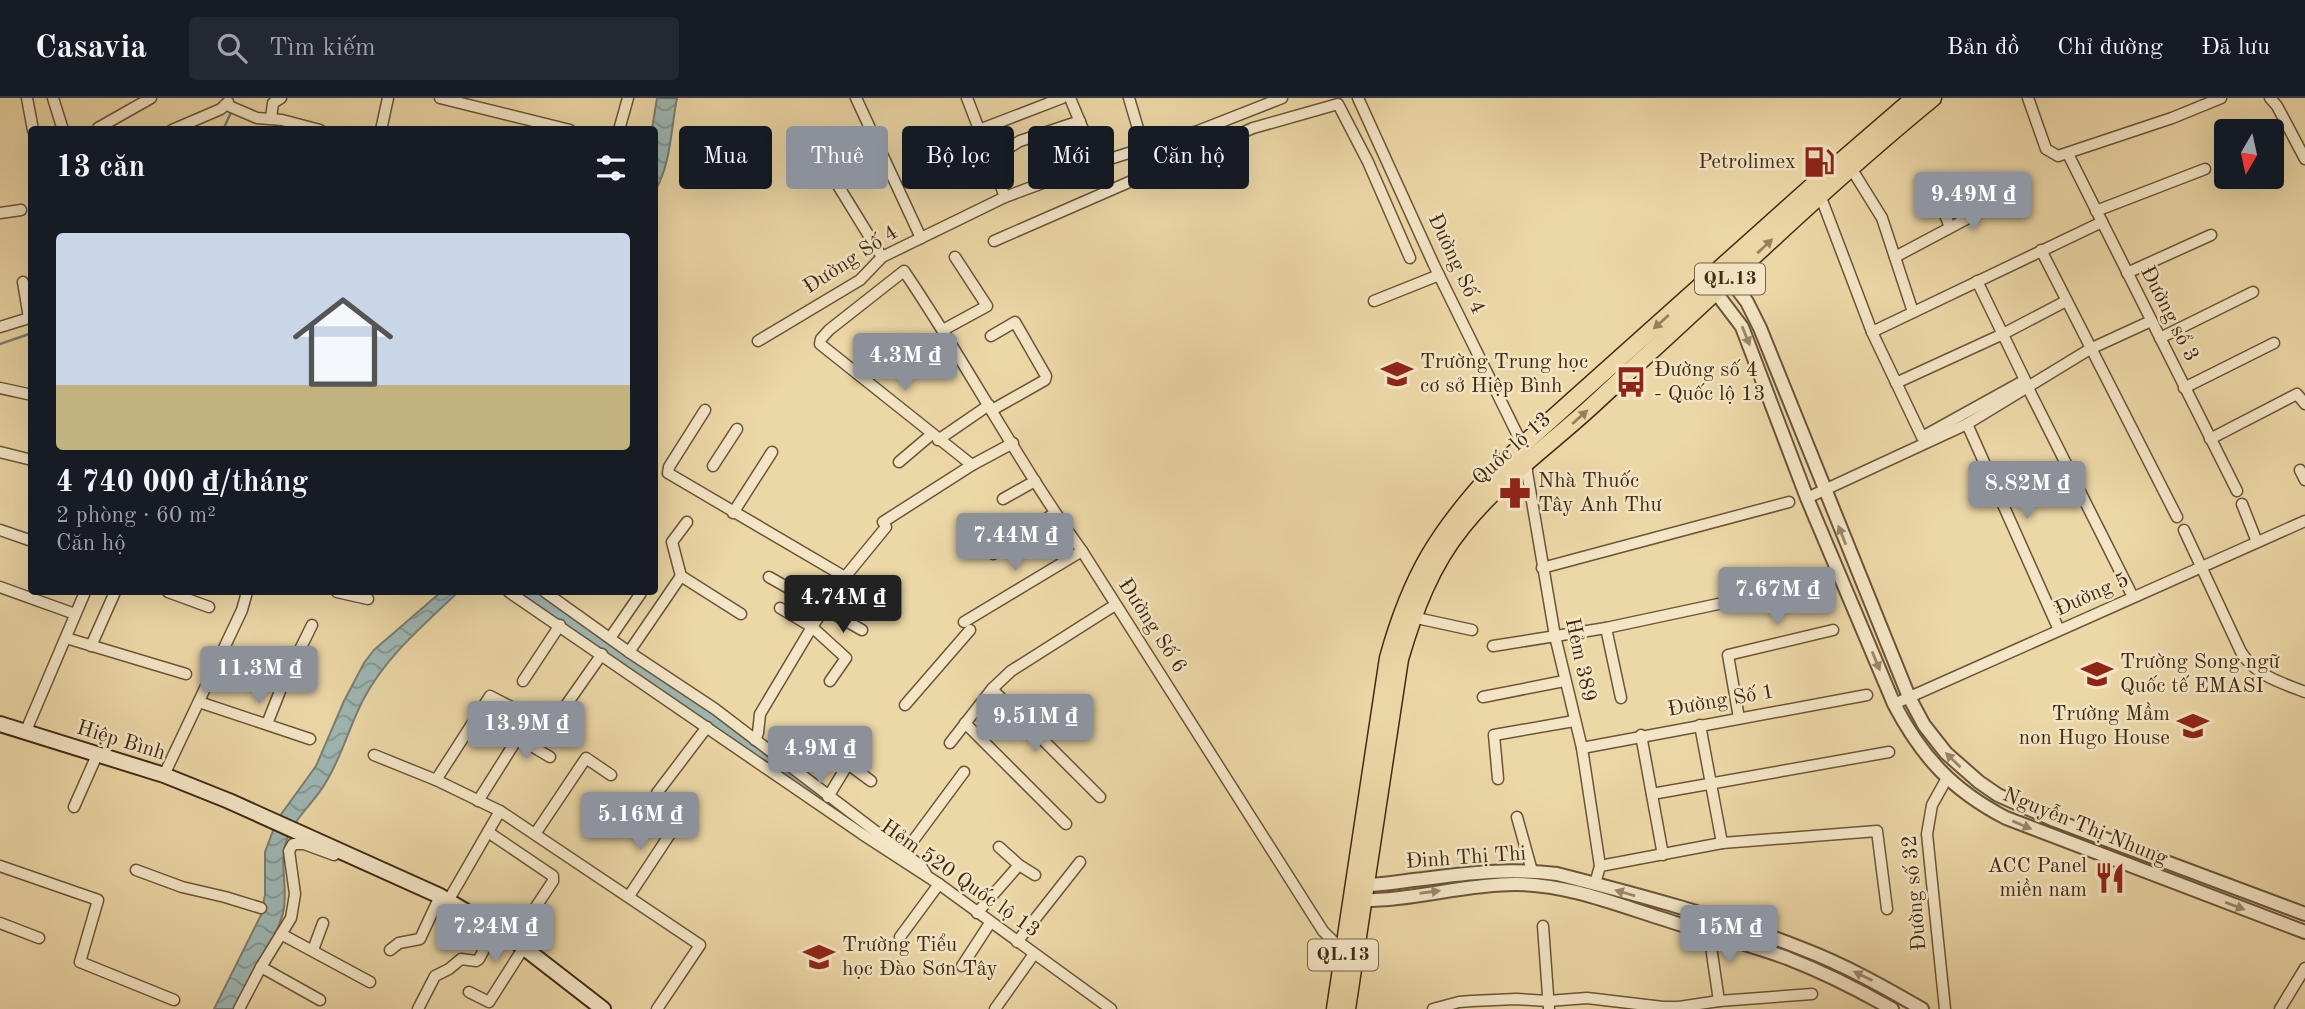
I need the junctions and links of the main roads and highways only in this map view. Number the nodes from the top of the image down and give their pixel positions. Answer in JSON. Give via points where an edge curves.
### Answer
{"nodes":[{"id":1,"x":1914,"y":98,"type":"edge"},
{"id":2,"x":1933,"y":98,"type":"edge"},
{"id":3,"x":1725,"y":274,"type":"junction"},
{"id":4,"x":1525,"y":453,"type":"junction"},
{"id":5,"x":0,"y":724,"type":"edge"},
{"id":6,"x":1358,"y":892,"type":"junction"},
{"id":7,"x":603,"y":1009,"type":"edge"},
{"id":8,"x":1335,"y":1009,"type":"edge"},
{"id":9,"x":1346,"y":1009,"type":"edge"}],
"edges":[{"from":1,"to":3,"type":"highway","name":"Quốc lộ 13","number":"QL.13","via":[[1811,187]]},
{"from":3,"to":2,"type":"highway","name":"Quốc lộ 13","number":"QL.13","one_way":true},
{"from":3,"to":4,"type":"highway","name":"Quốc lộ 13","number":"QL.13"},
{"from":4,"to":6,"type":"highway","name":"Quốc lộ 13","number":"QL.13","via":[[1462,527],[1435,568],[1412,617],[1400,659]]},
{"from":4,"to":6,"type":"highway","name":"Quốc lộ 13","number":"QL.13","via":[[1497,468],[1453,518],[1415,579],[1400,614],[1382,688]]},
{"from":5,"to":7,"type":"main road","name":"Hiệp Bình","via":[[164,775],[444,898],[519,944]]},
{"from":6,"to":8,"type":"highway","name":"Quốc lộ 13","number":"QL.13"},
{"from":6,"to":9,"type":"highway","name":"Quốc lộ 13","number":"QL.13"}]}
